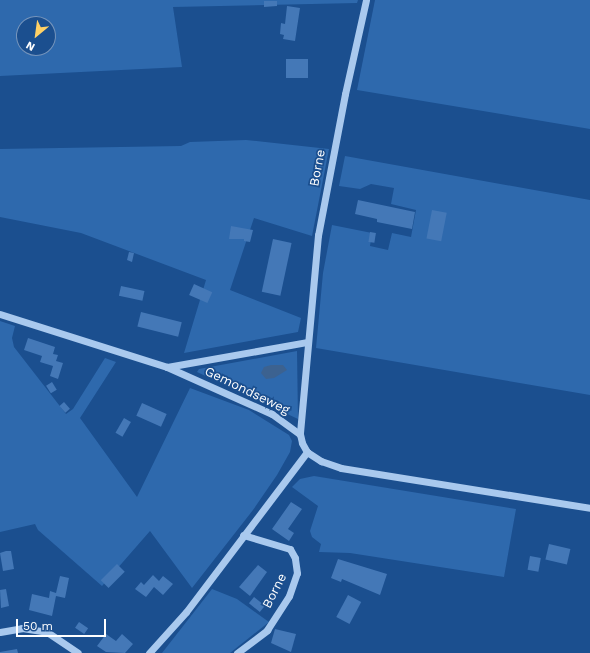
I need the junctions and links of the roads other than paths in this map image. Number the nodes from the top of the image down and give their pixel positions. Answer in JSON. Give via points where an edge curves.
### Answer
{"nodes":[{"id":1,"x":366,"y":0,"type":"edge"},
{"id":2,"x":0,"y":314,"type":"edge"},
{"id":3,"x":308,"y":342,"type":"junction"},
{"id":4,"x":167,"y":367,"type":"junction"},
{"id":5,"x":300,"y":434,"type":"junction"},
{"id":6,"x":307,"y":452,"type":"junction"},
{"id":7,"x":590,"y":508,"type":"edge"},
{"id":8,"x":243,"y":535,"type":"junction"},
{"id":9,"x":0,"y":632,"type":"edge"},
{"id":10,"x":78,"y":653,"type":"edge"},
{"id":11,"x":149,"y":653,"type":"edge"},
{"id":12,"x":237,"y":653,"type":"edge"}],
"edges":[{"from":1,"to":3,"type":"street","name":"Borne","via":[[318,235]]},
{"from":2,"to":4,"type":"street","name":"Gemondseweg"},
{"from":3,"to":4,"type":"street"},
{"from":3,"to":5,"type":"street","name":"Borne"},
{"from":4,"to":5,"type":"street","name":"Gemondseweg","via":[[266,411]]},
{"from":5,"to":6,"type":"street"},
{"from":6,"to":7,"type":"street","via":[[320,461],[341,468]]},
{"from":6,"to":8,"type":"street"},
{"from":8,"to":11,"type":"street","via":[[186,612]]},
{"from":8,"to":12,"type":"street","name":"Borne","via":[[290,549],[295,558],[297,573],[289,596],[267,630]]},
{"from":9,"to":10,"type":"street","via":[[22,628],[47,632]]}]}
